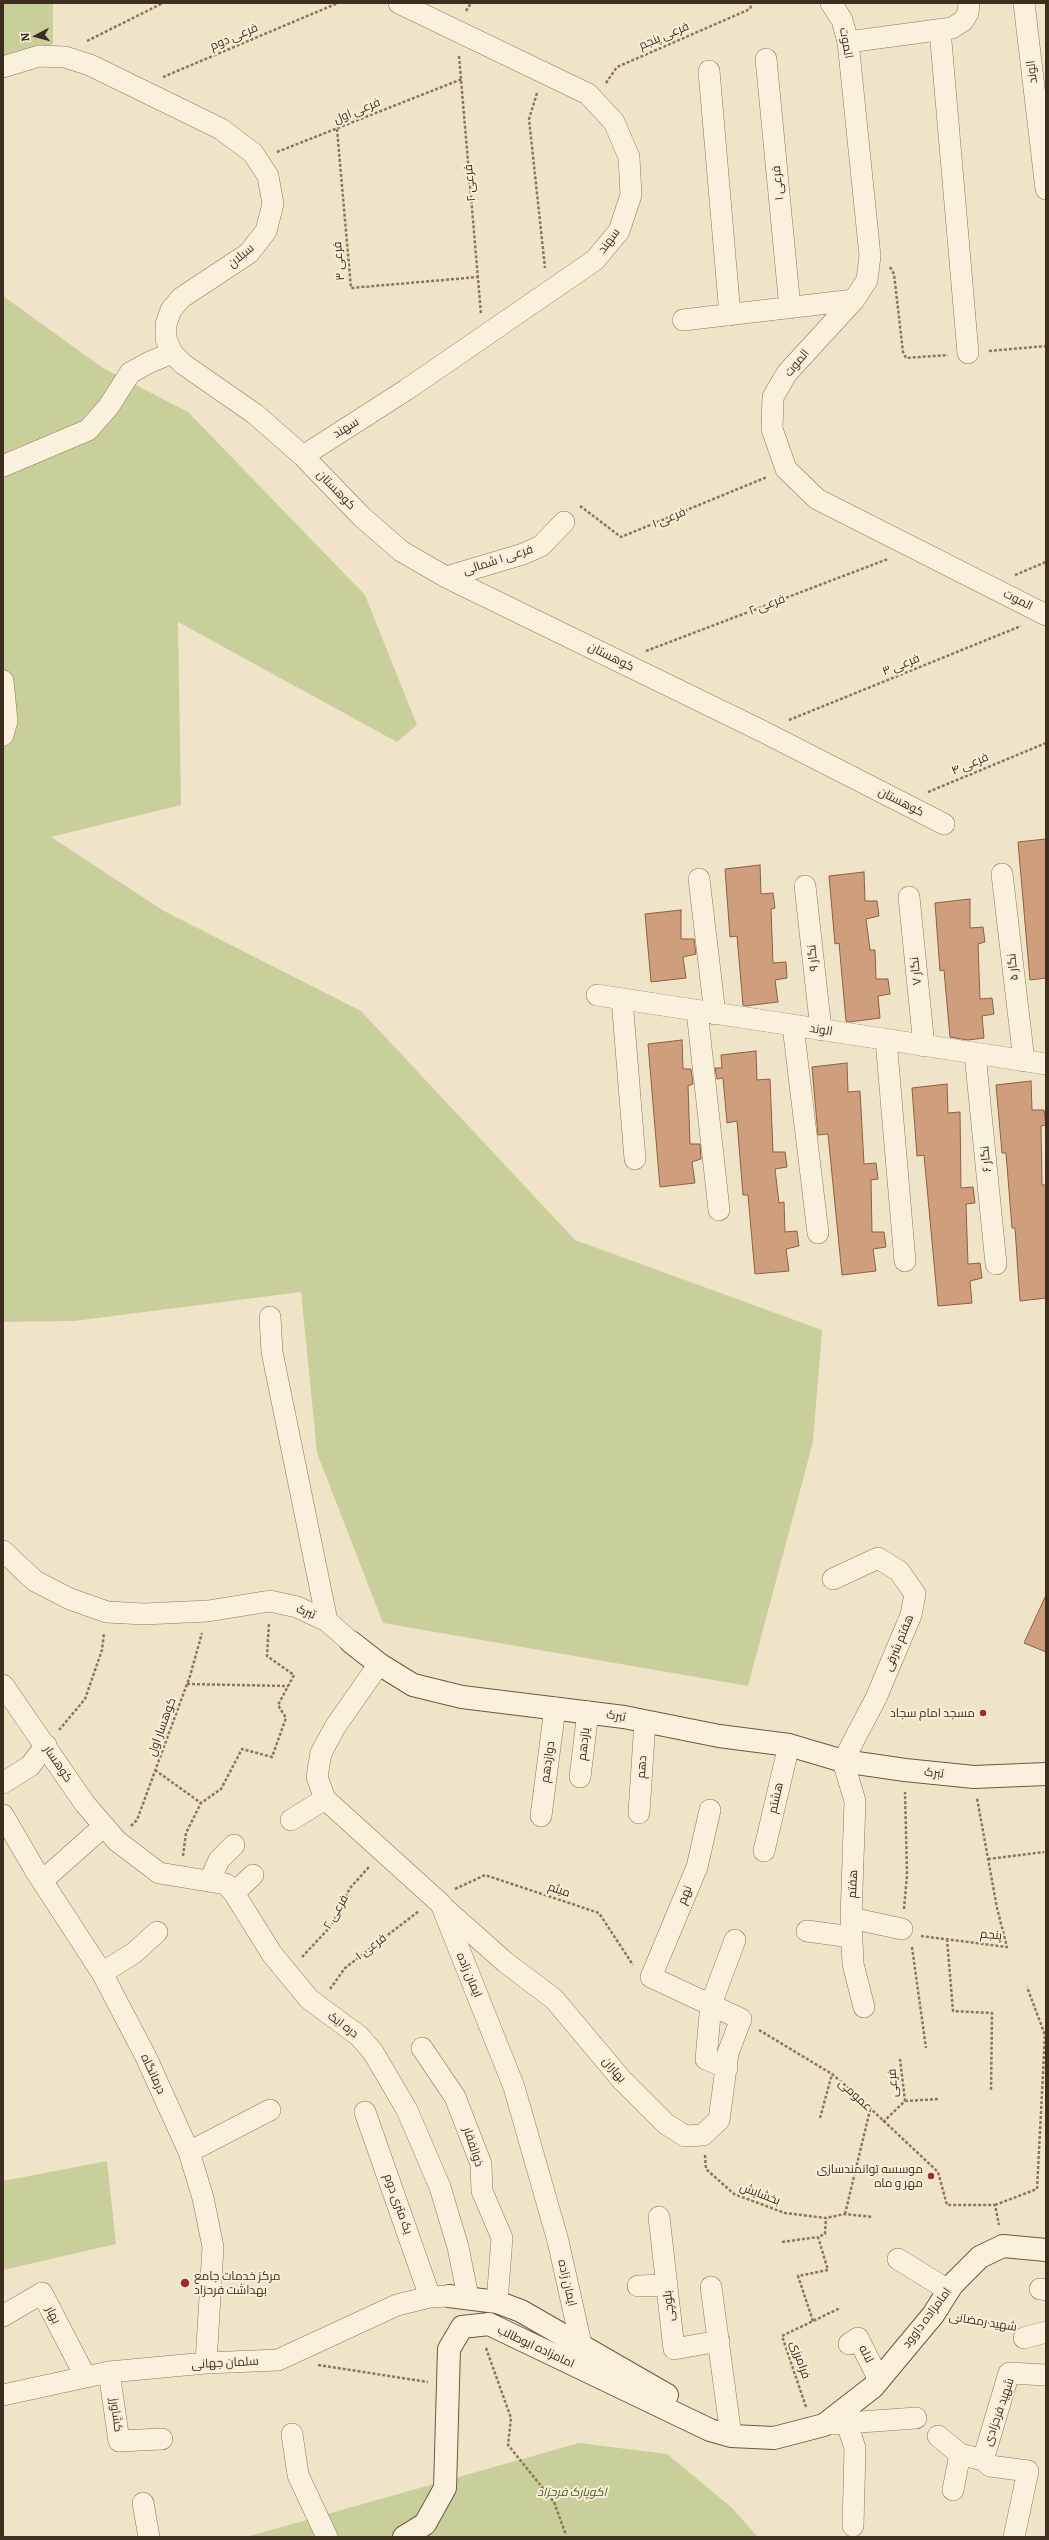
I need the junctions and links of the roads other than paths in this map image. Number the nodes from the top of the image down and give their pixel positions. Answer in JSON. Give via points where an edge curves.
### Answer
{"nodes":[{"id":1,"x":399,"y":3,"type":"edge"},
{"id":2,"x":831,"y":3,"type":"edge"},
{"id":3,"x":969,"y":3,"type":"edge"},
{"id":4,"x":1024,"y":3,"type":"edge"},
{"id":5,"x":940,"y":30,"type":"junction"},
{"id":6,"x":848,"y":42,"type":"junction"},
{"id":7,"x":766,"y":59,"type":"dead end"},
{"id":8,"x":3,"y":67,"type":"edge"},
{"id":9,"x":709,"y":71,"type":"dead end"},
{"id":10,"x":1046,"y":188,"type":"edge"},
{"id":11,"x":854,"y":300,"type":"junction"},
{"id":12,"x":790,"y":308,"type":"junction"},
{"id":13,"x":730,"y":314,"type":"junction"},
{"id":14,"x":683,"y":320,"type":"dead end"},
{"id":15,"x":968,"y":352,"type":"road end"},
{"id":16,"x":172,"y":353,"type":"junction"},
{"id":17,"x":302,"y":456,"type":"junction"},
{"id":18,"x":3,"y":466,"type":"edge"},
{"id":19,"x":564,"y":522,"type":"road end"},
{"id":20,"x":446,"y":577,"type":"junction"},
{"id":21,"x":1046,"y":615,"type":"edge"},
{"id":22,"x":3,"y":681,"type":"edge"},
{"id":23,"x":3,"y":735,"type":"edge"},
{"id":24,"x":944,"y":824,"type":"dead end"},
{"id":25,"x":1002,"y":874,"type":"dead end"},
{"id":26,"x":699,"y":879,"type":"dead end"},
{"id":27,"x":805,"y":886,"type":"dead end"},
{"id":28,"x":909,"y":897,"type":"dead end"},
{"id":29,"x":597,"y":995,"type":"dead end"},
{"id":30,"x":622,"y":999,"type":"junction"},
{"id":31,"x":706,"y":1012,"type":"junction"},
{"id":32,"x":793,"y":1026,"type":"junction"},
{"id":33,"x":821,"y":1030,"type":"junction"},
{"id":34,"x":886,"y":1040,"type":"junction"},
{"id":35,"x":924,"y":1046,"type":"junction"},
{"id":36,"x":975,"y":1054,"type":"junction"},
{"id":37,"x":1024,"y":1061,"type":"junction"},
{"id":38,"x":1046,"y":1064,"type":"edge"},
{"id":39,"x":636,"y":1159,"type":"dead end"},
{"id":40,"x":719,"y":1210,"type":"dead end"},
{"id":41,"x":818,"y":1233,"type":"dead end"},
{"id":42,"x":905,"y":1261,"type":"dead end"},
{"id":43,"x":996,"y":1264,"type":"dead end"},
{"id":44,"x":270,"y":1317,"type":"dead end"},
{"id":45,"x":3,"y":1551,"type":"edge"},
{"id":46,"x":833,"y":1579,"type":"dead end"},
{"id":47,"x":327,"y":1621,"type":"junction"},
{"id":48,"x":351,"y":1642,"type":"joint"},
{"id":49,"x":379,"y":1664,"type":"junction"},
{"id":50,"x":3,"y":1685,"type":"edge"},
{"id":51,"x":555,"y":1708,"type":"junction"},
{"id":52,"x":588,"y":1712,"type":"junction"},
{"id":53,"x":645,"y":1721,"type":"junction"},
{"id":54,"x":46,"y":1745,"type":"junction"},
{"id":55,"x":789,"y":1745,"type":"junction"},
{"id":56,"x":843,"y":1761,"type":"junction"},
{"id":57,"x":1046,"y":1774,"type":"edge"},
{"id":58,"x":580,"y":1777,"type":"dead end"},
{"id":59,"x":3,"y":1783,"type":"edge"},
{"id":60,"x":325,"y":1799,"type":"junction"},
{"id":61,"x":710,"y":1810,"type":"dead end"},
{"id":62,"x":639,"y":1813,"type":"dead end"},
{"id":63,"x":3,"y":1815,"type":"edge"},
{"id":64,"x":541,"y":1816,"type":"dead end"},
{"id":65,"x":291,"y":1820,"type":"dead end"},
{"id":66,"x":111,"y":1834,"type":"junction"},
{"id":67,"x":234,"y":1845,"type":"dead end"},
{"id":68,"x":764,"y":1851,"type":"dead end"},
{"id":69,"x":252,"y":1875,"type":"dead end"},
{"id":70,"x":210,"y":1880,"type":"junction"},
{"id":71,"x":42,"y":1881,"type":"junction"},
{"id":72,"x":234,"y":1893,"type":"junction"},
{"id":73,"x":438,"y":1902,"type":"junction"},
{"id":74,"x":852,"y":1928,"type":"junction"},
{"id":75,"x":807,"y":1931,"type":"dead end"},
{"id":76,"x":157,"y":1932,"type":"dead end"},
{"id":77,"x":910,"y":1932,"type":"road end"},
{"id":78,"x":735,"y":1940,"type":"dead end"},
{"id":79,"x":102,"y":1973,"type":"junction"},
{"id":80,"x":711,"y":2004,"type":"junction"},
{"id":81,"x":864,"y":2007,"type":"dead end"},
{"id":82,"x":422,"y":2048,"type":"dead end"},
{"id":83,"x":727,"y":2068,"type":"junction"},
{"id":84,"x":270,"y":2110,"type":"dead end"},
{"id":85,"x":365,"y":2112,"type":"dead end"},
{"id":86,"x":189,"y":2152,"type":"junction"},
{"id":87,"x":659,"y":2217,"type":"dead end"},
{"id":88,"x":1046,"y":2250,"type":"edge"},
{"id":89,"x":898,"y":2259,"type":"dead end"},
{"id":90,"x":667,"y":2285,"type":"junction"},
{"id":91,"x":638,"y":2286,"type":"dead end"},
{"id":92,"x":711,"y":2287,"type":"dead end"},
{"id":93,"x":948,"y":2290,"type":"junction"},
{"id":94,"x":449,"y":2296,"type":"junction"},
{"id":95,"x":497,"y":2302,"type":"junction"},
{"id":96,"x":3,"y":2316,"type":"edge"},
{"id":97,"x":1046,"y":2332,"type":"edge"},
{"id":98,"x":1024,"y":2338,"type":"road end"},
{"id":99,"x":719,"y":2341,"type":"junction"},
{"id":100,"x":581,"y":2344,"type":"junction"},
{"id":101,"x":849,"y":2344,"type":"dead end"},
{"id":102,"x":206,"y":2363,"type":"junction"},
{"id":103,"x":109,"y":2372,"type":"junction"},
{"id":104,"x":1046,"y":2375,"type":"edge"},
{"id":105,"x":85,"y":2376,"type":"junction"},
{"id":106,"x":879,"y":2380,"type":"junction"},
{"id":107,"x":3,"y":2395,"type":"edge"},
{"id":108,"x":916,"y":2418,"type":"dead end"},
{"id":109,"x":847,"y":2424,"type":"junction"},
{"id":110,"x":819,"y":2426,"type":"junction"},
{"id":111,"x":710,"y":2430,"type":"junction"},
{"id":112,"x":292,"y":2434,"type":"dead end"},
{"id":113,"x":731,"y":2436,"type":"junction"},
{"id":114,"x":938,"y":2436,"type":"dead end"},
{"id":115,"x":162,"y":2439,"type":"dead end"},
{"id":116,"x":960,"y":2454,"type":"junction"},
{"id":117,"x":983,"y":2460,"type":"junction"},
{"id":118,"x":953,"y":2490,"type":"dead end"},
{"id":119,"x":143,"y":2503,"type":"dead end"},
{"id":120,"x":853,"y":2526,"type":"dead end"},
{"id":121,"x":429,"y":2531,"type":"edge"},
{"id":122,"x":149,"y":2537,"type":"edge"},
{"id":123,"x":328,"y":2537,"type":"edge"},
{"id":124,"x":404,"y":2537,"type":"edge"},
{"id":125,"x":1014,"y":2537,"type":"edge"}],
"edges":[{"from":1,"to":17,"type":"street","name":"سهند","via":[[588,94],[614,122],[629,157],[631,195],[619,231],[595,260],[406,390]]},
{"from":2,"to":6,"type":"street","name":"الموت","via":[[842,20]]},
{"from":3,"to":5,"type":"street","via":[[968,13],[959,25]]},
{"from":4,"to":10,"type":"street","name":"الوند"},
{"from":5,"to":6,"type":"street"},
{"from":5,"to":15,"type":"street"},
{"from":6,"to":11,"type":"street","name":"الموت","via":[[870,256],[867,280]]},
{"from":7,"to":12,"type":"street","name":"فرعی ۱"},
{"from":8,"to":16,"type":"street","name":"سبلان","via":[[39,56],[65,57],[90,65],[222,129],[253,153],[268,176],[273,204],[266,231],[250,253],[180,298],[171,310],[166,324],[166,339]]},
{"from":9,"to":13,"type":"street"},
{"from":11,"to":12,"type":"street"},
{"from":11,"to":21,"type":"street","name":"الموت","via":[[787,373],[774,397],[772,430],[786,469],[817,499]]},
{"from":12,"to":13,"type":"street"},
{"from":13,"to":14,"type":"street"},
{"from":16,"to":17,"type":"street","name":"سبلان","via":[[183,364],[255,414]]},
{"from":16,"to":18,"type":"street","via":[[130,373],[110,406],[88,430]]},
{"from":17,"to":20,"type":"street","name":"کوهستان","via":[[362,517],[401,551]]},
{"from":19,"to":20,"type":"street","name":"فرعی ۱ شمالی","via":[[541,546],[523,554]]},
{"from":20,"to":24,"type":"street","name":"کوهستان","via":[[762,731]]},
{"from":22,"to":23,"type":"street","via":[[7,722]]},
{"from":25,"to":37,"type":"street","name":"نگار ۵"},
{"from":26,"to":31,"type":"street"},
{"from":27,"to":33,"type":"street","name":"نگار ۹"},
{"from":28,"to":35,"type":"street","name":"نگار ۷"},
{"from":29,"to":30,"type":"street","name":"الوند"},
{"from":30,"to":31,"type":"street","name":"الوند"},
{"from":30,"to":39,"type":"street"},
{"from":31,"to":32,"type":"street","name":"الوند"},
{"from":31,"to":40,"type":"street"},
{"from":32,"to":33,"type":"street","name":"الوند"},
{"from":32,"to":41,"type":"street"},
{"from":33,"to":34,"type":"street","name":"الوند"},
{"from":34,"to":35,"type":"street","name":"الوند"},
{"from":34,"to":42,"type":"street"},
{"from":35,"to":36,"type":"street","name":"الوند"},
{"from":36,"to":37,"type":"street","name":"الوند"},
{"from":36,"to":43,"type":"street","name":"نگار ۶"},
{"from":37,"to":38,"type":"street","name":"الوند"},
{"from":44,"to":47,"type":"street","via":[[272,1352]]},
{"from":45,"to":47,"type":"street","name":"تبرک","via":[[35,1581],[70,1599],[107,1612],[144,1614],[208,1611],[270,1601],[297,1607]]},
{"from":46,"to":56,"type":"street","name":"هفتم شرقی","via":[[878,1558],[899,1571],[915,1594],[911,1615],[876,1698]]},
{"from":47,"to":48,"type":"street","name":"تبرک"},
{"from":48,"to":49,"type":"street","name":"تبرک"},
{"from":49,"to":51,"type":"street","name":"تبرک","via":[[413,1685],[462,1697]]},
{"from":49,"to":60,"type":"street","name":"ایمان زاده","via":[[335,1727],[321,1753],[317,1777]]},
{"from":50,"to":54,"type":"street","name":"کوهسار"},
{"from":51,"to":52,"type":"street","name":"تبرک"},
{"from":51,"to":64,"type":"street","name":"دوازدهم"},
{"from":52,"to":53,"type":"street","name":"تبرک"},
{"from":52,"to":58,"type":"street","name":"یازدهم"},
{"from":53,"to":55,"type":"street","name":"تبرک","via":[[719,1736]]},
{"from":53,"to":62,"type":"street","name":"دهم"},
{"from":54,"to":59,"type":"street","via":[[30,1766]]},
{"from":54,"to":66,"type":"street","name":"کوهسار","via":[[85,1804]]},
{"from":55,"to":56,"type":"street","name":"تبرک"},
{"from":55,"to":68,"type":"street","name":"هشتم"},
{"from":56,"to":57,"type":"street","name":"تبرک","via":[[974,1777]]},
{"from":56,"to":74,"type":"street","name":"هفتم","via":[[855,1801]]},
{"from":60,"to":65,"type":"street"},
{"from":60,"to":73,"type":"street","name":"ایمان زاده"},
{"from":61,"to":80,"type":"street","name":"نهم","via":[[697,1867],[651,1977]]},
{"from":63,"to":71,"type":"street","name":"درمانگاه"},
{"from":66,"to":70,"type":"street","name":"دره ایک","via":[[159,1873],[181,1879]]},
{"from":66,"to":71,"type":"street"},
{"from":67,"to":70,"type":"street","via":[[219,1860]]},
{"from":69,"to":72,"type":"street"},
{"from":70,"to":72,"type":"street","name":"دره ایک","via":[[226,1884]]},
{"from":71,"to":79,"type":"street","name":"درمانگاه"},
{"from":72,"to":94,"type":"street","name":"دره ایک","via":[[272,1954],[309,1999],[359,2036],[373,2052],[407,2110],[440,2187],[458,2247]]},
{"from":73,"to":83,"type":"street","name":"بهاران","via":[[505,1962],[554,2000],[622,2080],[666,2124],[685,2136],[704,2135],[719,2120]]},
{"from":73,"to":100,"type":"street","name":"ایمان زاده","via":[[514,2087],[558,2241]]},
{"from":74,"to":75,"type":"street"},
{"from":74,"to":77,"type":"street"},
{"from":74,"to":81,"type":"street","name":"هفتم","via":[[853,1964]]},
{"from":76,"to":79,"type":"street","via":[[134,1953]]},
{"from":78,"to":80,"type":"street"},
{"from":79,"to":86,"type":"street","name":"درمانگاه","via":[[146,2057]]},
{"from":80,"to":83,"type":"street","via":[[706,2059]]},
{"from":80,"to":83,"type":"street","via":[[741,2020],[728,2053]]},
{"from":82,"to":95,"type":"street","name":"ذوالفقار","via":[[455,2097],[481,2164],[482,2191],[502,2238]]},
{"from":84,"to":86,"type":"street"},
{"from":85,"to":94,"type":"street","name":"یک متری دوم"},
{"from":86,"to":102,"type":"street","name":"درمانگاه","via":[[203,2198],[213,2247]]},
{"from":87,"to":90,"type":"street","name":"بلوچی"},
{"from":88,"to":93,"type":"street","name":"امامزاده داوود","via":[[1003,2246],[980,2257]]},
{"from":89,"to":93,"type":"street"},
{"from":90,"to":91,"type":"street"},
{"from":90,"to":99,"type":"street","name":"بلوچی","via":[[674,2349]]},
{"from":92,"to":99,"type":"street"},
{"from":93,"to":106,"type":"street","name":"امامزاده داوود","via":[[933,2315]]},
{"from":94,"to":95,"type":"street"},
{"from":94,"to":102,"type":"street","name":"سلمان جهانی","via":[[397,2305],[278,2360]]},
{"from":95,"to":100,"type":"street","via":[[521,2311]]},
{"from":96,"to":105,"type":"street","name":"بهار","via":[[42,2293]]},
{"from":97,"to":98,"type":"street","name":"شهید رمضانی"},
{"from":99,"to":113,"type":"street"},
{"from":100,"to":111,"type":"street","via":[[680,2404]]},
{"from":101,"to":106,"type":"street","name":"لاله","via":[[858,2338]]},
{"from":102,"to":103,"type":"street","name":"سلمان جهانی"},
{"from":103,"to":105,"type":"street","name":"سلمان جهانی"},
{"from":103,"to":115,"type":"street","name":"کشاورز","via":[[119,2440]]},
{"from":104,"to":117,"type":"street","name":"شهید فرحزادی","via":[[1009,2373]]},
{"from":105,"to":107,"type":"street","name":"سلمان جهانی"},
{"from":106,"to":110,"type":"street","name":"امامزاده داوود"},
{"from":108,"to":109,"type":"street"},
{"from":109,"to":110,"type":"street"},
{"from":109,"to":120,"type":"street","via":[[855,2448]]},
{"from":110,"to":113,"type":"street","name":"امامزاده ابوطالب","via":[[774,2438]]},
{"from":111,"to":113,"type":"street","name":"امامزاده ابوطالب"},
{"from":111,"to":121,"type":"street","name":"امامزاده ابوطالب","via":[[489,2324],[462,2327],[450,2349],[445,2488]]},
{"from":112,"to":123,"type":"street","via":[[298,2475]]},
{"from":114,"to":116,"type":"street"},
{"from":116,"to":117,"type":"street"},
{"from":116,"to":118,"type":"street"},
{"from":117,"to":125,"type":"street","via":[[990,2466],[1028,2471]]},
{"from":119,"to":122,"type":"street"},
{"from":121,"to":124,"type":"street","name":"امامزاده ابوطالب"}]}
